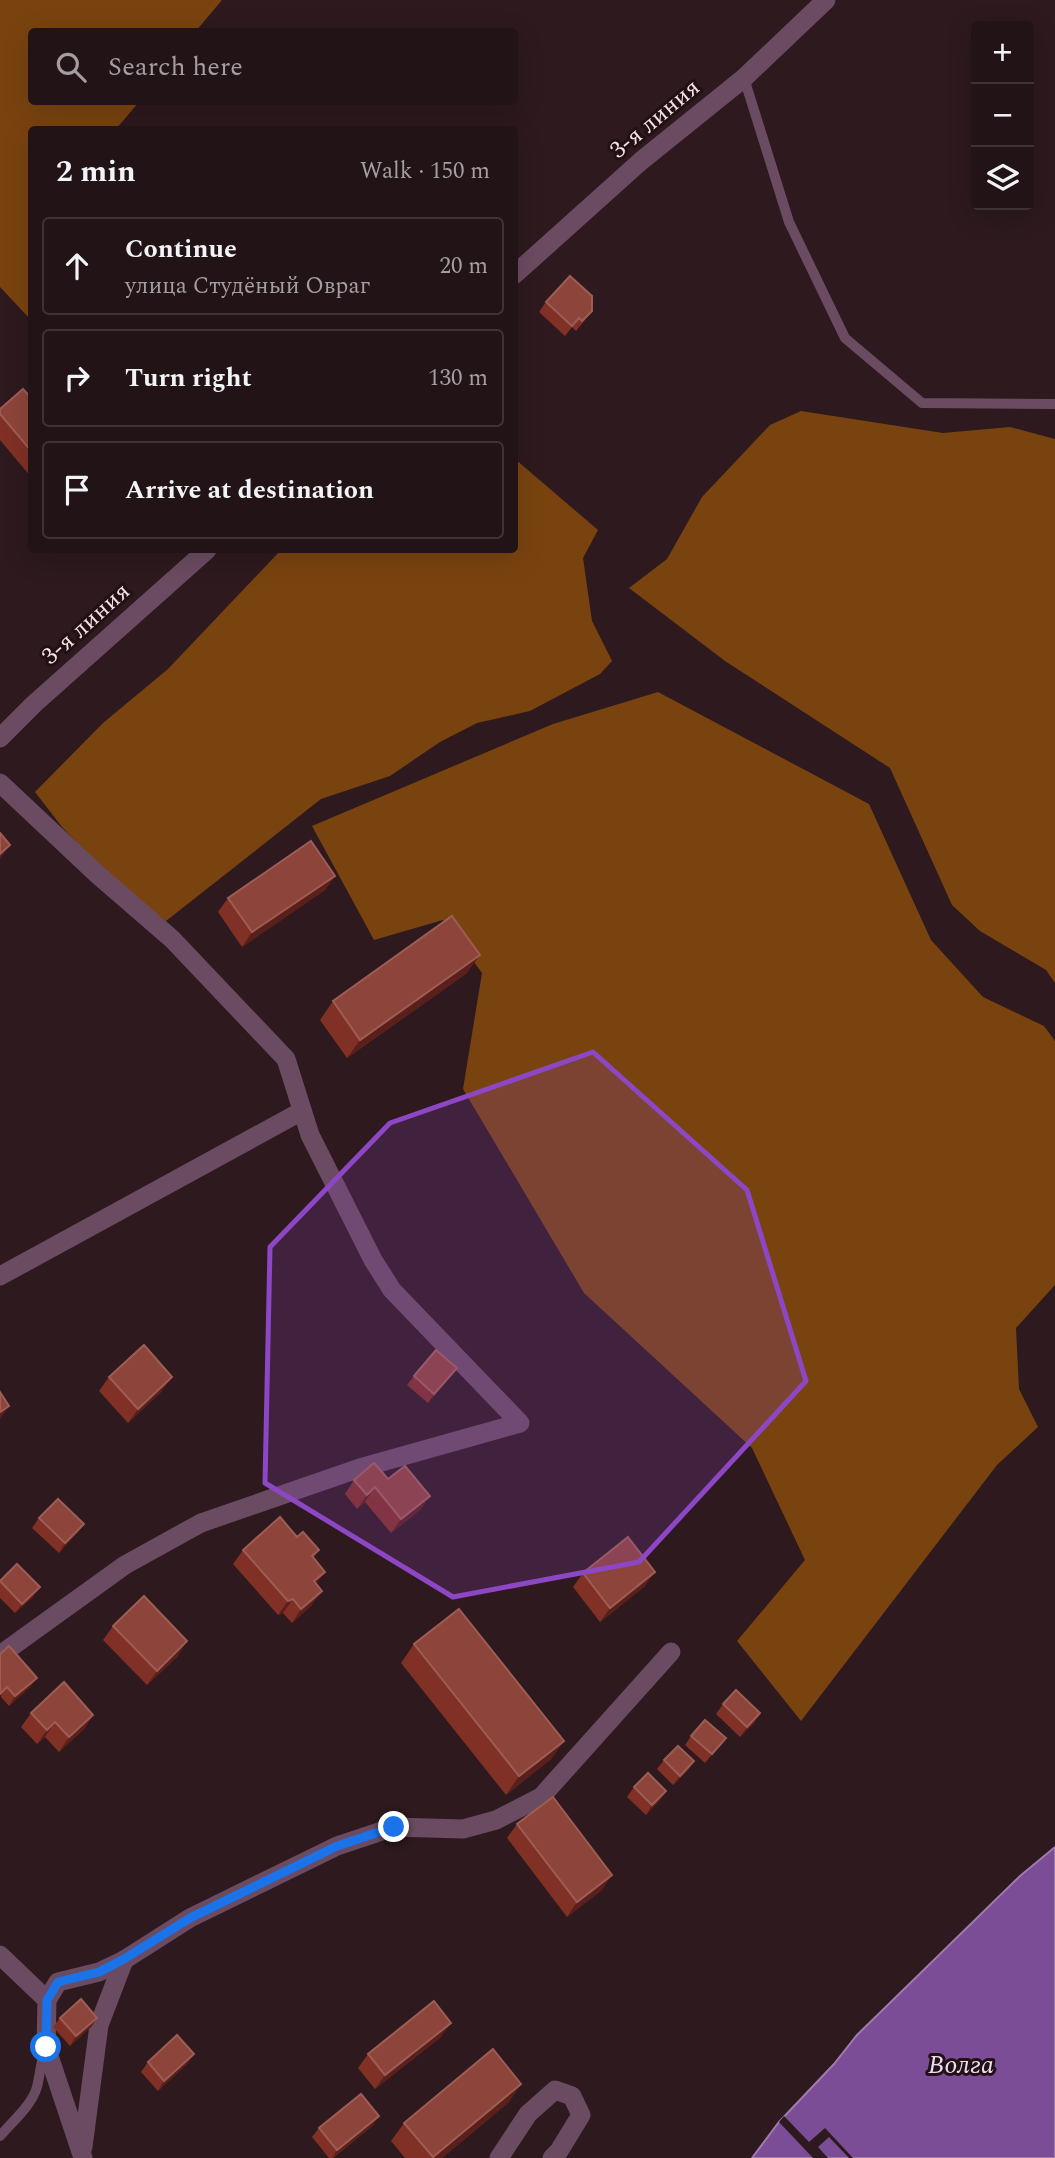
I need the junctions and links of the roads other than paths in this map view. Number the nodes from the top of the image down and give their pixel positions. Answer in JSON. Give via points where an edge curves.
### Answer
{"nodes":[{"id":1,"x":826,"y":0,"type":"edge"},
{"id":2,"x":744,"y":78,"type":"junction"},
{"id":3,"x":518,"y":271,"type":"edge"},
{"id":4,"x":1055,"y":404,"type":"edge"},
{"id":5,"x":204,"y":553,"type":"edge"},
{"id":6,"x":0,"y":738,"type":"edge"},
{"id":7,"x":0,"y":783,"type":"edge"},
{"id":8,"x":302,"y":1111,"type":"junction"},
{"id":9,"x":0,"y":1276,"type":"edge"},
{"id":10,"x":671,"y":1652,"type":"dead end"},
{"id":11,"x":0,"y":1655,"type":"edge"},
{"id":12,"x":0,"y":1955,"type":"edge"},
{"id":13,"x":124,"y":1959,"type":"junction"},
{"id":14,"x":47,"y":2000,"type":"junction"},
{"id":15,"x":46,"y":2047,"type":"junction"},
{"id":16,"x":0,"y":2136,"type":"edge"},
{"id":17,"x":82,"y":2157,"type":"edge"},
{"id":18,"x":499,"y":2158,"type":"edge"},
{"id":19,"x":552,"y":2158,"type":"edge"}],
"edges":[{"from":1,"to":2,"type":"street","name":"3-я линия"},
{"from":2,"to":3,"type":"street","name":"3-я линия","via":[[641,161]]},
{"from":2,"to":4,"type":"lane","via":[[789,222],[845,338],[922,403]]},
{"from":5,"to":6,"type":"street","name":"3-я линия"},
{"from":7,"to":8,"type":"street","via":[[172,939],[286,1059]]},
{"from":8,"to":9,"type":"street"},
{"from":8,"to":11,"type":"street","via":[[366,1247],[392,1290],[520,1423],[360,1468],[201,1523],[125,1564]]},
{"from":10,"to":13,"type":"street","via":[[541,1797],[496,1820],[463,1829],[394,1827],[337,1846],[190,1918]]},
{"from":12,"to":14,"type":"street"},
{"from":13,"to":14,"type":"street","via":[[99,1972],[58,1982]]},
{"from":13,"to":17,"type":"street","via":[[99,2025]]},
{"from":14,"to":15,"type":"street"},
{"from":15,"to":16,"type":"lane","via":[[36,2090]]},
{"from":15,"to":17,"type":"street"},
{"from":18,"to":19,"type":"street","via":[[528,2114],[555,2090],[572,2096],[581,2115]]}]}
